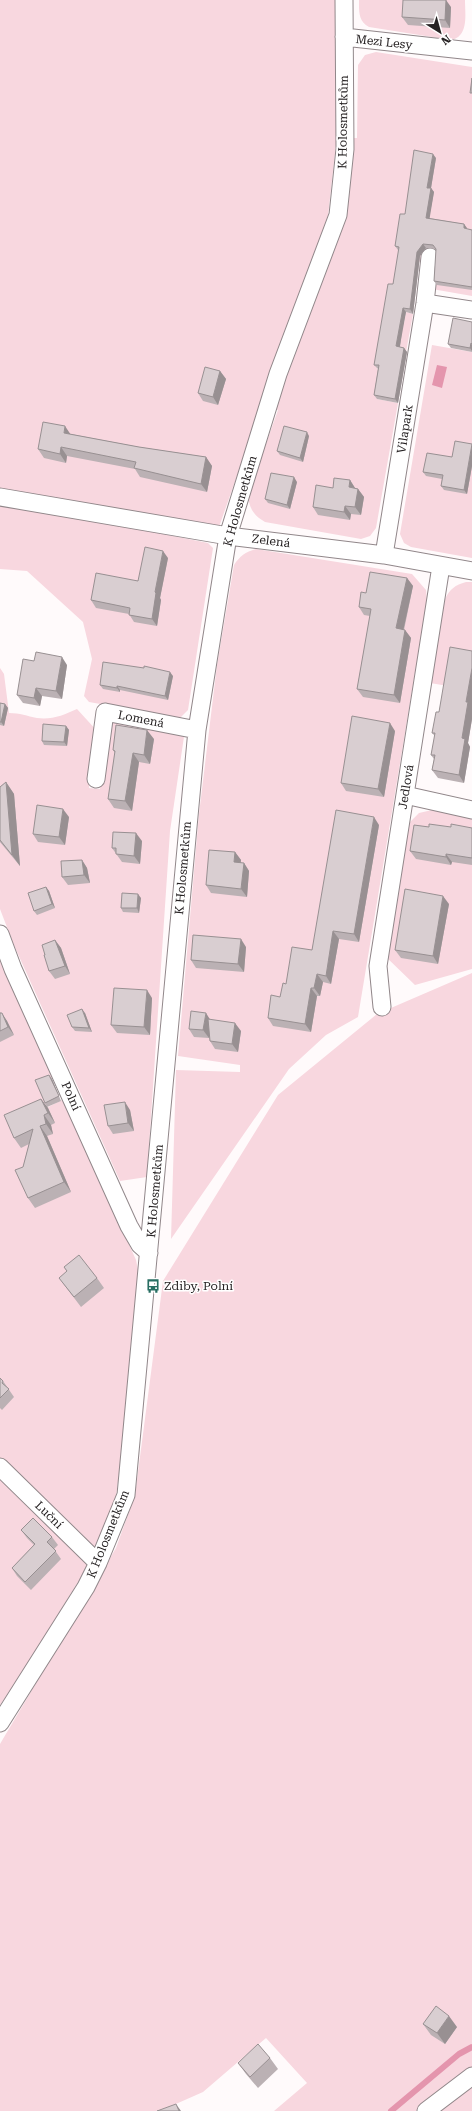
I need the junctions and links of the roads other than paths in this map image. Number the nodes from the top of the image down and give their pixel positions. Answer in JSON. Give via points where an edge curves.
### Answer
{"nodes":[{"id":1,"x":344,"y":0,"type":"edge"},
{"id":2,"x":344,"y":37,"type":"junction"},
{"id":3,"x":472,"y":51,"type":"edge"},
{"id":4,"x":430,"y":257,"type":"dead end"},
{"id":5,"x":425,"y":303,"type":"junction"},
{"id":6,"x":472,"y":310,"type":"edge"},
{"id":7,"x":0,"y":497,"type":"edge"},
{"id":8,"x":228,"y":536,"type":"junction"},
{"id":9,"x":384,"y":555,"type":"junction"},
{"id":10,"x":441,"y":566,"type":"junction"},
{"id":11,"x":472,"y":571,"type":"edge"},
{"id":12,"x":196,"y":730,"type":"junction"},
{"id":13,"x":96,"y":779,"type":"dead end"},
{"id":14,"x":405,"y":795,"type":"junction"},
{"id":15,"x":472,"y":810,"type":"edge"},
{"id":16,"x":0,"y":934,"type":"edge"},
{"id":17,"x":382,"y":1007,"type":"dead end"},
{"id":18,"x":149,"y":1253,"type":"junction"},
{"id":19,"x":0,"y":1467,"type":"edge"},
{"id":20,"x":98,"y":1563,"type":"junction"},
{"id":21,"x":5,"y":1700,"type":"edge"},
{"id":22,"x":0,"y":1723,"type":"edge"},
{"id":23,"x":472,"y":2076,"type":"edge"},
{"id":24,"x":426,"y":2111,"type":"edge"}],
"edges":[{"from":1,"to":2,"type":"street","name":"K Holosmetkům"},
{"from":2,"to":3,"type":"street","name":"Mezi Lesy"},
{"from":2,"to":8,"type":"street","name":"K Holosmetkům","via":[[345,149],[338,215],[278,374]]},
{"from":4,"to":5,"type":"street","name":"Vilapark"},
{"from":5,"to":6,"type":"street"},
{"from":5,"to":9,"type":"street","name":"Vilapark"},
{"from":7,"to":8,"type":"street","name":"Zelená"},
{"from":8,"to":9,"type":"street","name":"Zelená"},
{"from":8,"to":12,"type":"street","name":"K Holosmetkům"},
{"from":9,"to":10,"type":"street","name":"Zelená"},
{"from":10,"to":11,"type":"street","name":"Zelená"},
{"from":10,"to":14,"type":"street","name":"Jedlová"},
{"from":12,"to":13,"type":"street","name":"Lomená","via":[[105,712]]},
{"from":12,"to":18,"type":"street","name":"K Holosmetkům"},
{"from":14,"to":15,"type":"street"},
{"from":14,"to":17,"type":"street","name":"Jedlová","via":[[378,966]]},
{"from":16,"to":18,"type":"street","name":"Polní","via":[[13,969],[129,1226]]},
{"from":18,"to":20,"type":"street","name":"K Holosmetkům","via":[[128,1484],[126,1495]]},
{"from":19,"to":20,"type":"street","name":"Luční"},
{"from":20,"to":21,"type":"street","name":"K Holosmetkům","via":[[86,1587]]},
{"from":21,"to":22,"type":"street","name":"K Holosmetkům"},
{"from":23,"to":24,"type":"street"}]}
